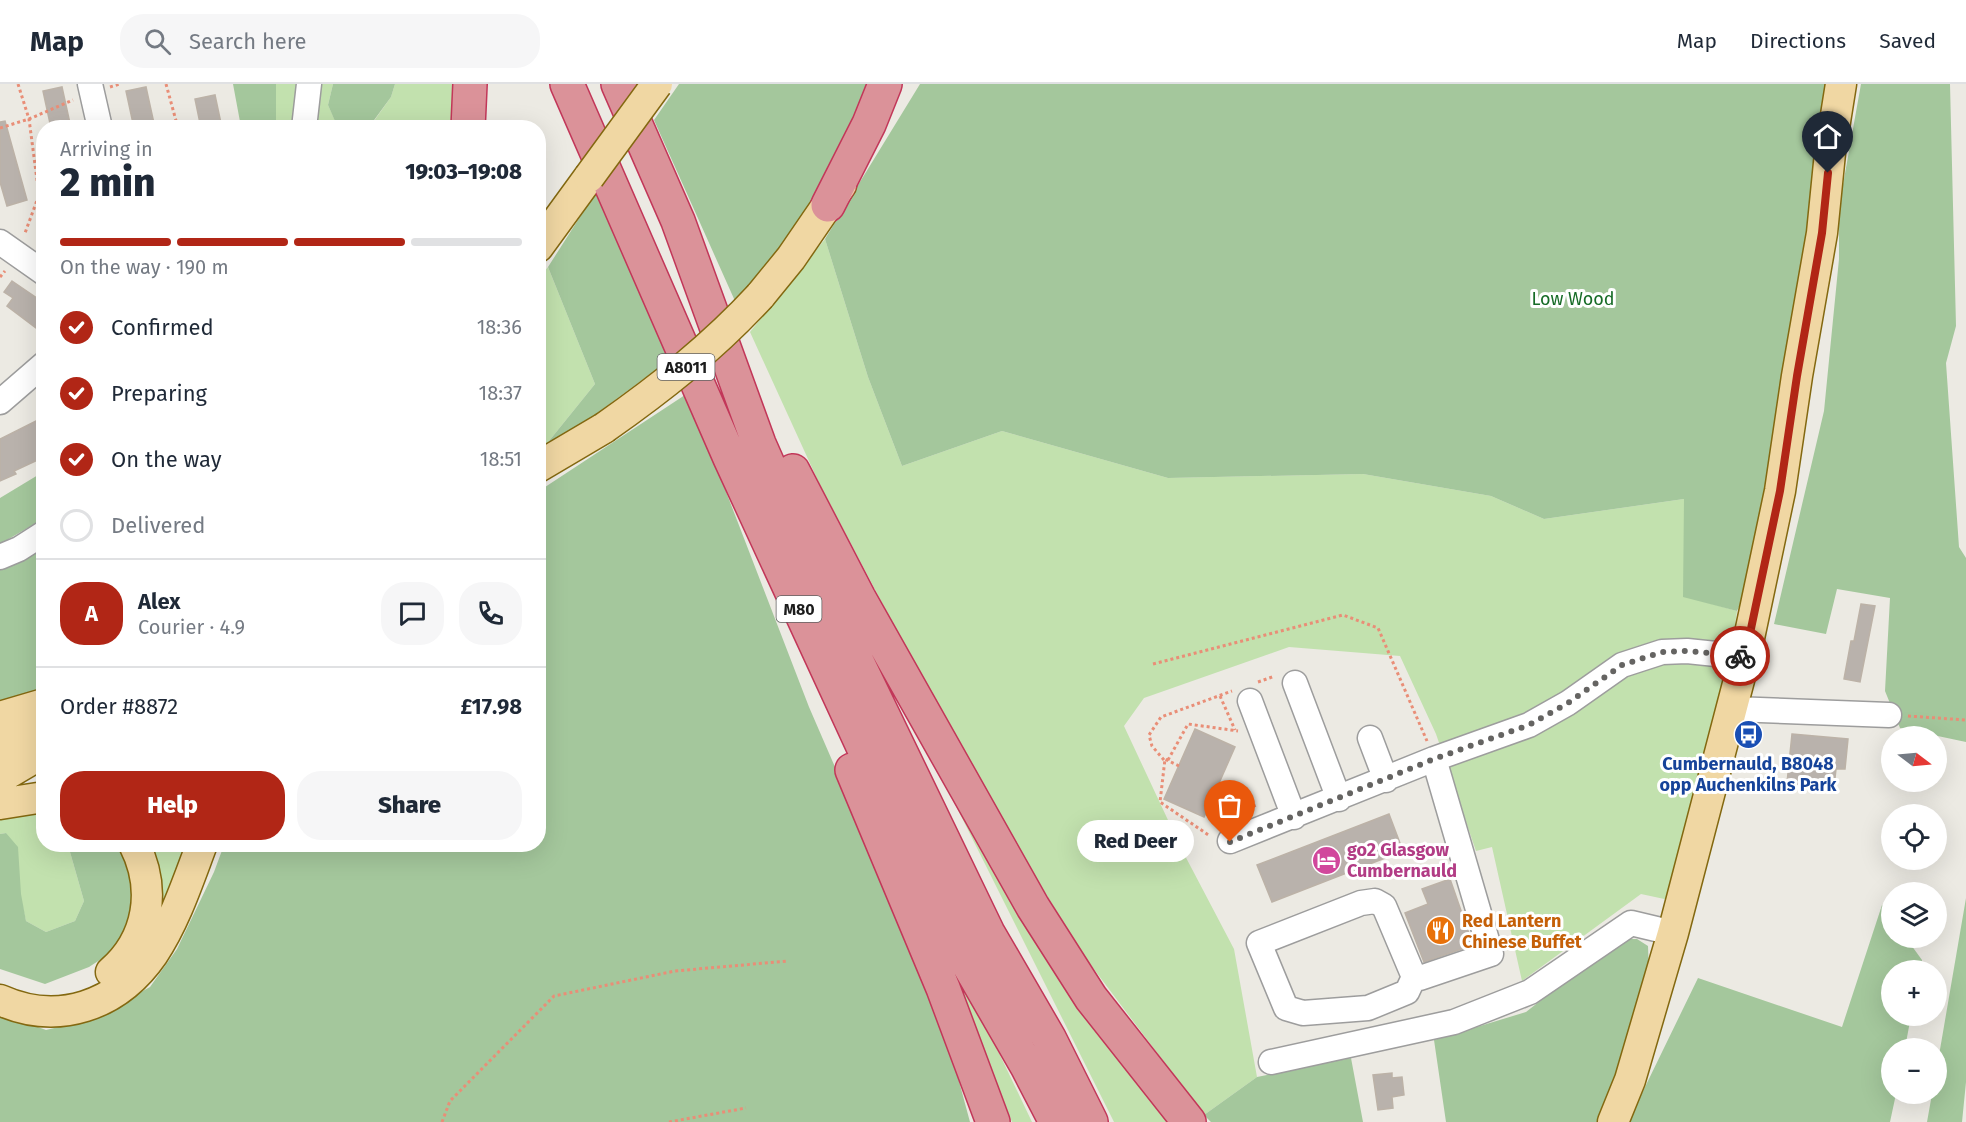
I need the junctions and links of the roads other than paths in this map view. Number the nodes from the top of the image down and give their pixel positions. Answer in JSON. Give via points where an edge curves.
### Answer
{"nodes":[{"id":1,"x":309,"y":84,"type":"edge"},
{"id":2,"x":470,"y":84,"type":"edge"},
{"id":3,"x":567,"y":84,"type":"edge"},
{"id":4,"x":618,"y":84,"type":"edge"},
{"id":5,"x":657,"y":84,"type":"edge"},
{"id":6,"x":885,"y":84,"type":"edge"},
{"id":7,"x":902,"y":84,"type":"edge"},
{"id":8,"x":1841,"y":84,"type":"edge"},
{"id":9,"x":91,"y":88,"type":"edge"},
{"id":10,"x":98,"y":120,"type":"edge"},
{"id":11,"x":305,"y":120,"type":"edge"},
{"id":12,"x":468,"y":120,"type":"edge"},
{"id":13,"x":828,"y":205,"type":"junction"},
{"id":14,"x":678,"y":221,"type":"junction"},
{"id":15,"x":546,"y":236,"type":"edge"},
{"id":16,"x":8,"y":248,"type":"edge"},
{"id":17,"x":36,"y":267,"type":"edge"},
{"id":18,"x":36,"y":371,"type":"edge"},
{"id":19,"x":0,"y":402,"type":"edge"},
{"id":20,"x":729,"y":459,"type":"junction"},
{"id":21,"x":546,"y":462,"type":"edge"},
{"id":22,"x":36,"y":538,"type":"edge"},
{"id":23,"x":0,"y":557,"type":"edge"},
{"id":24,"x":1745,"y":657,"type":"junction"},
{"id":25,"x":1295,"y":683,"type":"road end"},
{"id":26,"x":1247,"y":692,"type":"road end"},
{"id":27,"x":36,"y":707,"type":"edge"},
{"id":28,"x":1733,"y":709,"type":"junction"},
{"id":29,"x":1889,"y":715,"type":"road end"},
{"id":30,"x":0,"y":717,"type":"edge"},
{"id":31,"x":36,"y":725,"type":"edge"},
{"id":32,"x":1370,"y":738,"type":"dead end"},
{"id":33,"x":0,"y":746,"type":"edge"},
{"id":34,"x":36,"y":757,"type":"edge"},
{"id":35,"x":1434,"y":759,"type":"junction"},
{"id":36,"x":0,"y":778,"type":"edge"},
{"id":37,"x":1386,"y":780,"type":"junction"},
{"id":38,"x":36,"y":798,"type":"edge"},
{"id":39,"x":1339,"y":799,"type":"junction"},
{"id":40,"x":0,"y":804,"type":"edge"},
{"id":41,"x":1294,"y":817,"type":"junction"},
{"id":42,"x":1230,"y":842,"type":"road end"},
{"id":43,"x":137,"y":852,"type":"edge"},
{"id":44,"x":199,"y":852,"type":"edge"},
{"id":45,"x":1673,"y":933,"type":"junction"},
{"id":46,"x":1417,"y":977,"type":"junction"},
{"id":47,"x":0,"y":983,"type":"edge"},
{"id":48,"x":0,"y":1000,"type":"edge"},
{"id":49,"x":1271,"y":1062,"type":"dead end"},
{"id":50,"x":993,"y":1122,"type":"edge"},
{"id":51,"x":1056,"y":1122,"type":"edge"},
{"id":52,"x":1091,"y":1122,"type":"edge"},
{"id":53,"x":1189,"y":1122,"type":"edge"},
{"id":54,"x":1613,"y":1122,"type":"edge"}],
"edges":[{"from":1,"to":11,"type":"street"},
{"from":2,"to":12,"type":"highway"},
{"from":3,"to":20,"type":"highway","number":"M80"},
{"from":4,"to":14,"type":"highway","number":"M80"},
{"from":5,"to":15,"type":"main road","bridge":true},
{"from":6,"to":13,"type":"highway"},
{"from":7,"to":13,"type":"main road"},
{"from":8,"to":24,"type":"main road","via":[[1822,233],[1780,491]]},
{"from":9,"to":10,"type":"street"},
{"from":13,"to":21,"type":"main road","number":"A8011","bridge":true,"via":[[760,296],[679,373],[604,428]]},
{"from":14,"to":52,"type":"highway","number":"M80","via":[[759,444],[834,614],[988,933],[1049,1038]]},
{"from":14,"to":53,"type":"highway","via":[[780,445],[951,765],[1091,998]]},
{"from":16,"to":17,"type":"street"},
{"from":18,"to":19,"type":"street"},
{"from":20,"to":50,"type":"highway","via":[[872,822],[943,988]]},
{"from":20,"to":51,"type":"highway","number":"M80","via":[[962,954]]},
{"from":22,"to":23,"type":"street"},
{"from":24,"to":28,"type":"main road"},
{"from":24,"to":35,"type":"street","via":[[1687,651],[1642,658],[1622,665],[1529,725]]},
{"from":25,"to":39,"type":"street"},
{"from":26,"to":41,"type":"street"},
{"from":27,"to":30,"type":"main road"},
{"from":28,"to":29,"type":"street"},
{"from":28,"to":45,"type":"main road"},
{"from":31,"to":33,"type":"main road"},
{"from":32,"to":37,"type":"street"},
{"from":34,"to":36,"type":"main road"},
{"from":35,"to":37,"type":"street"},
{"from":35,"to":46,"type":"street","via":[[1491,954]]},
{"from":37,"to":39,"type":"street"},
{"from":38,"to":40,"type":"main road"},
{"from":39,"to":41,"type":"street"},
{"from":41,"to":42,"type":"street"},
{"from":43,"to":47,"type":"main road","via":[[147,882],[147,909],[136,941],[118,965],[96,982],[65,992],[30,992]]},
{"from":44,"to":48,"type":"main road","via":[[162,937],[128,982],[92,1004],[70,1010],[39,1012]]},
{"from":45,"to":49,"type":"street","via":[[1631,923],[1530,992],[1454,1022]]},
{"from":45,"to":54,"type":"main road","via":[[1630,1080]]},
{"from":46,"to":46,"type":"street","via":[[1384,906],[1375,901],[1259,943],[1286,1008],[1303,1012],[1368,1008],[1407,992]]}]}
